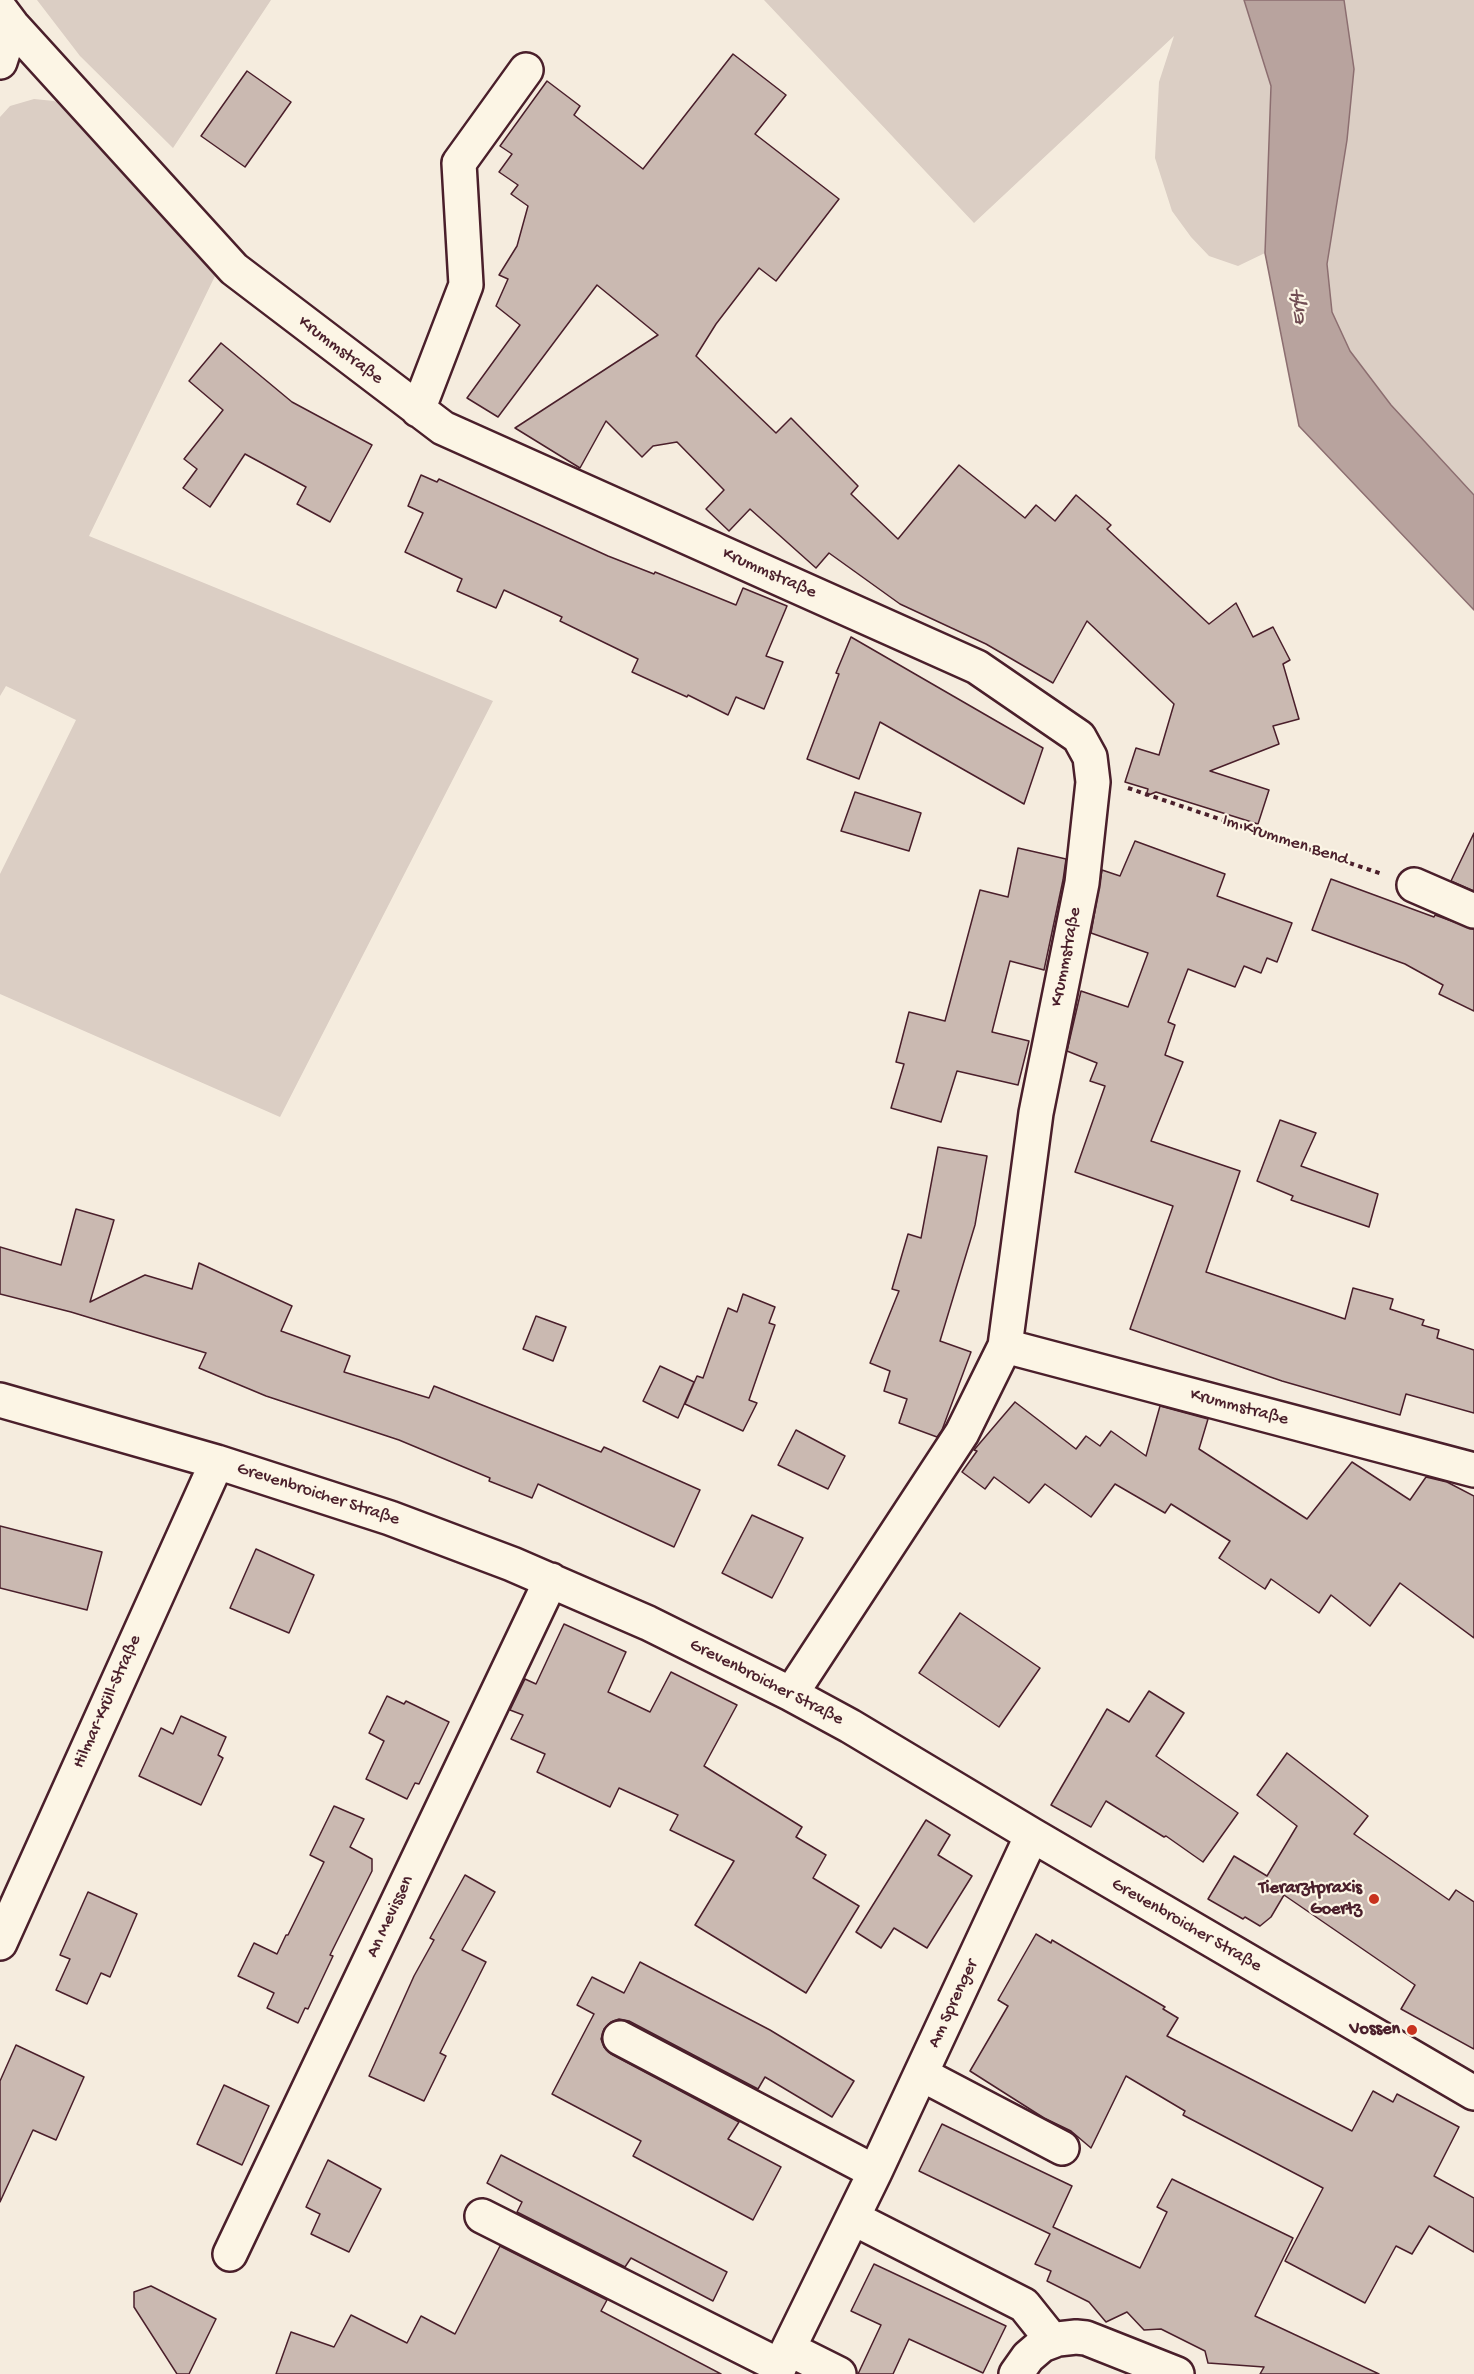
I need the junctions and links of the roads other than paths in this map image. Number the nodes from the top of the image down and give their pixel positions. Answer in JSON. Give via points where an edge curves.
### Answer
{"nodes":[{"id":1,"x":6,"y":17,"type":"edge"},
{"id":2,"x":0,"y":62,"type":"edge"},
{"id":3,"x":526,"y":70,"type":"dead end"},
{"id":4,"x":418,"y":410,"type":"junction"},
{"id":5,"x":1414,"y":885,"type":"road end"},
{"id":6,"x":1474,"y":911,"type":"edge"},
{"id":7,"x":1005,"y":1346,"type":"junction"},
{"id":8,"x":0,"y":1400,"type":"edge"},
{"id":9,"x":217,"y":1462,"type":"junction"},
{"id":10,"x":1474,"y":1470,"type":"edge"},
{"id":11,"x":551,"y":1580,"type":"junction"},
{"id":12,"x":791,"y":1694,"type":"junction"},
{"id":13,"x":1032,"y":1835,"type":"junction"},
{"id":14,"x":0,"y":1943,"type":"edge"},
{"id":15,"x":620,"y":2038,"type":"dead end"},
{"id":16,"x":921,"y":2074,"type":"junction"},
{"id":17,"x":1474,"y":2092,"type":"edge"},
{"id":18,"x":1062,"y":2148,"type":"dead end"},
{"id":19,"x":875,"y":2172,"type":"junction"},
{"id":20,"x":482,"y":2216,"type":"dead end"},
{"id":21,"x":853,"y":2218,"type":"junction"},
{"id":22,"x":230,"y":2254,"type":"dead end"},
{"id":23,"x":1052,"y":2340,"type":"junction"},
{"id":24,"x":782,"y":2363,"type":"edge"},
{"id":25,"x":839,"y":2374,"type":"edge"},
{"id":26,"x":1016,"y":2374,"type":"edge"},
{"id":27,"x":1177,"y":2374,"type":"edge"}],
"edges":[{"from":1,"to":2,"type":"street"},
{"from":1,"to":4,"type":"street","name":"Krummstraße","via":[[234,269]]},
{"from":3,"to":4,"type":"street","via":[[459,163],[466,285]]},
{"from":4,"to":7,"type":"street","name":"Krummstraße","via":[[443,428],[976,667],[1079,737],[1090,757],[1093,782],[1082,883],[1035,1113]]},
{"from":5,"to":6,"type":"street"},
{"from":7,"to":10,"type":"street","name":"Krummstraße"},
{"from":7,"to":12,"type":"street","name":"Krummstraße","via":[[962,1433]]},
{"from":8,"to":9,"type":"street","name":"Grevenbroicher Straße"},
{"from":9,"to":11,"type":"street","name":"Grevenbroicher Straße","via":[[390,1518]]},
{"from":9,"to":14,"type":"street","name":"Hilmar-Krüll-Straße"},
{"from":11,"to":12,"type":"street","name":"Grevenbroicher Straße"},
{"from":11,"to":22,"type":"street","name":"An Mevissen"},
{"from":12,"to":13,"type":"street","name":"Grevenbroicher Straße"},
{"from":13,"to":16,"type":"street","name":"Am Sprenger"},
{"from":13,"to":17,"type":"street","name":"Grevenbroicher Straße"},
{"from":15,"to":19,"type":"street"},
{"from":16,"to":18,"type":"street"},
{"from":16,"to":19,"type":"street","name":"Am Sprenger"},
{"from":19,"to":21,"type":"street","name":"Am Sprenger"},
{"from":20,"to":24,"type":"street"},
{"from":21,"to":23,"type":"street","via":[[1024,2305]]},
{"from":21,"to":24,"type":"street","name":"Am Sprenger"},
{"from":23,"to":26,"type":"street","via":[[1034,2350]]},
{"from":23,"to":27,"type":"street","via":[[1086,2338]]},
{"from":24,"to":25,"type":"street"}]}
